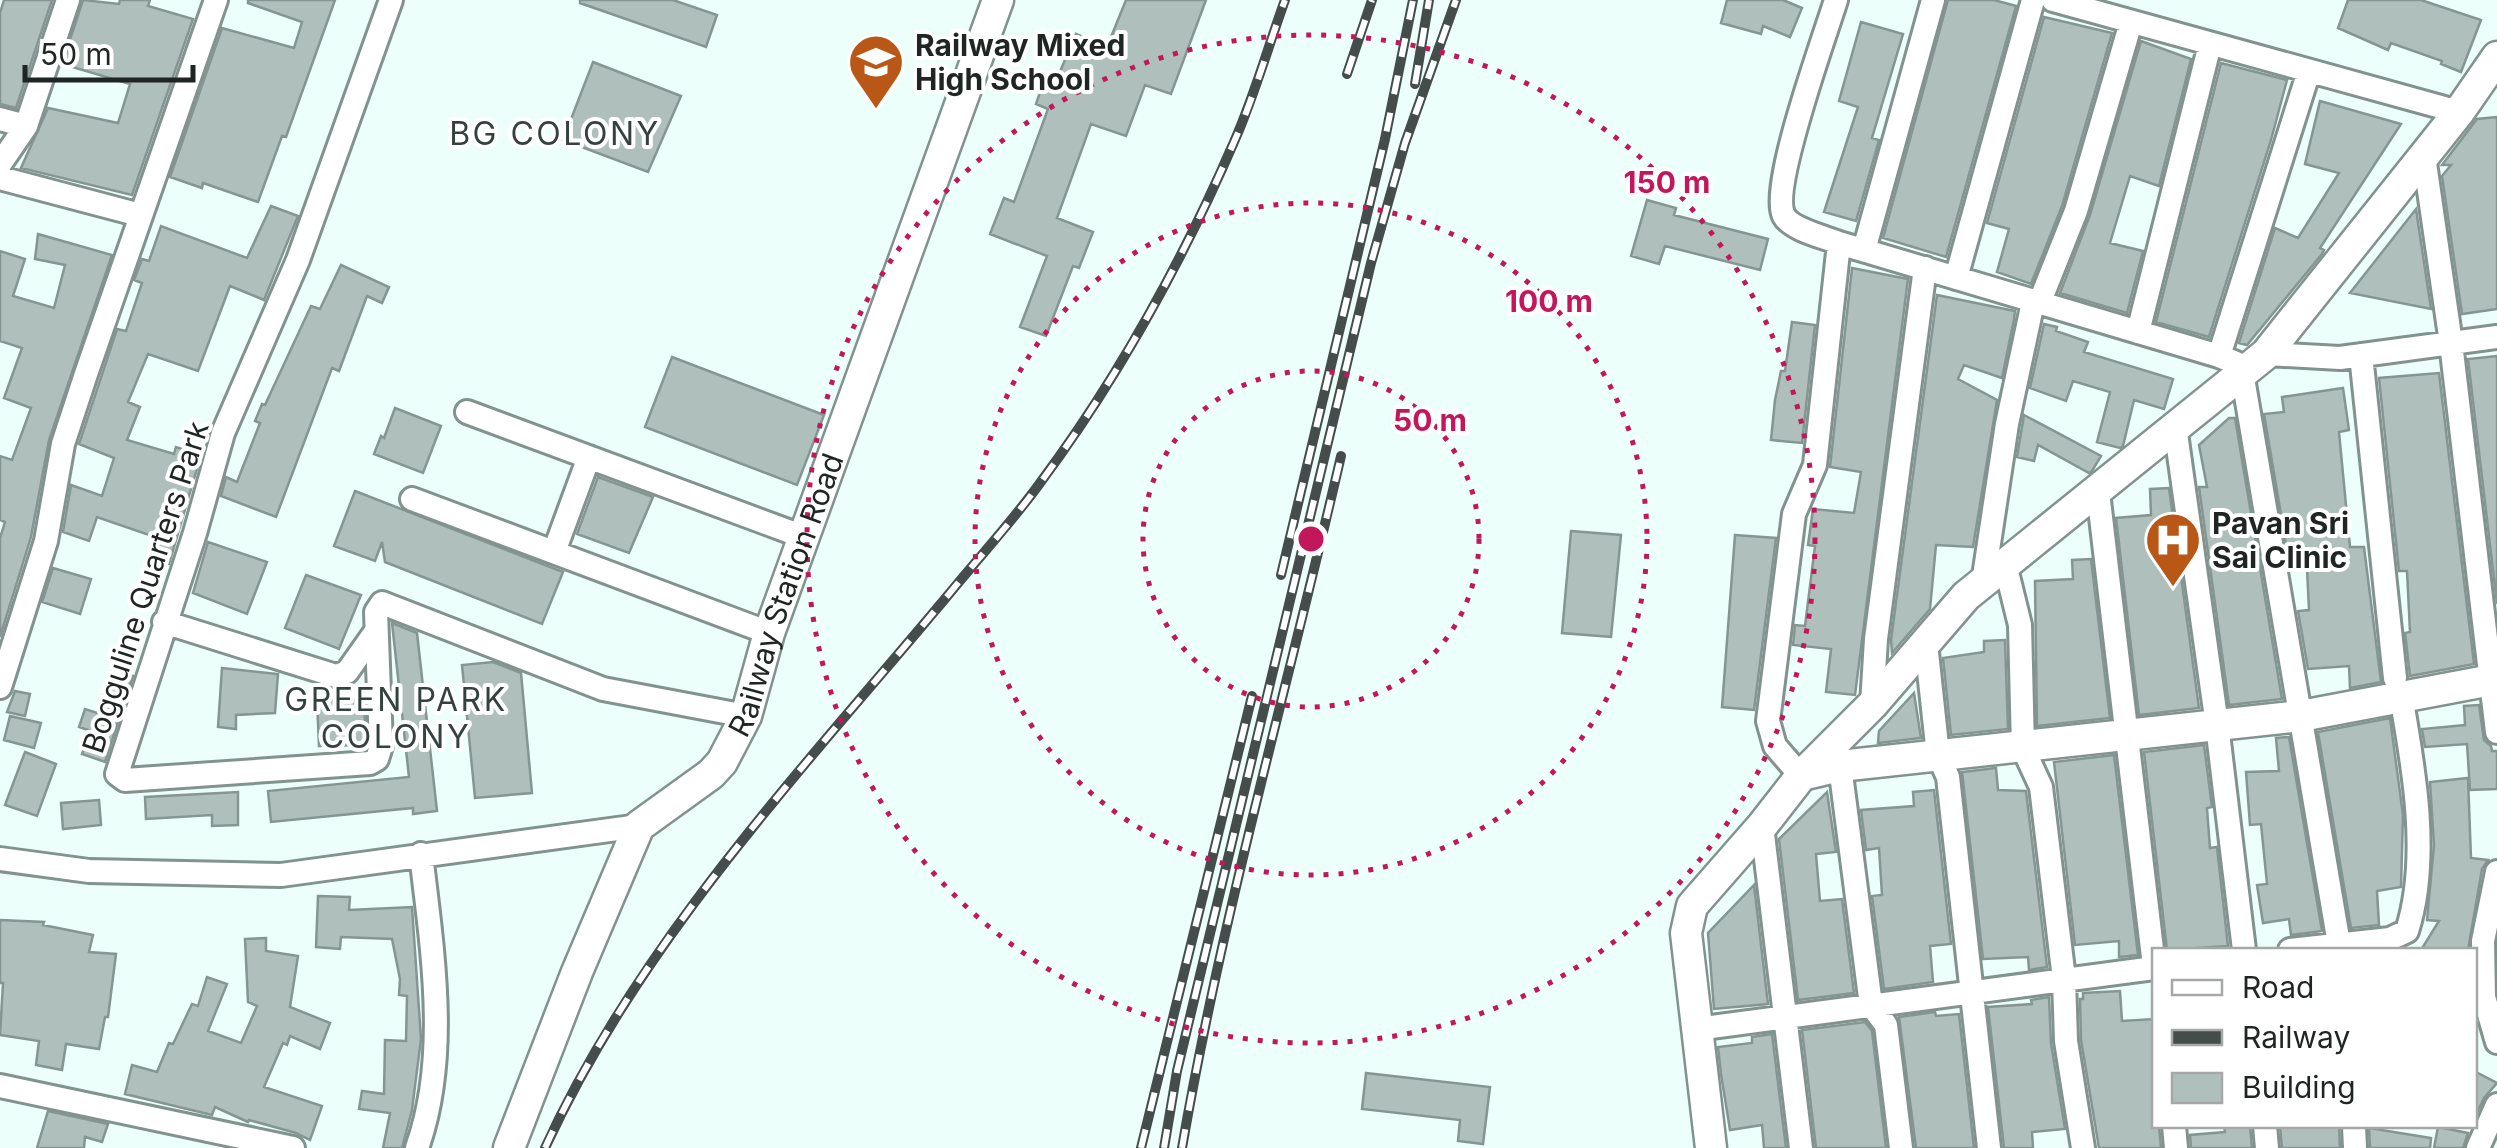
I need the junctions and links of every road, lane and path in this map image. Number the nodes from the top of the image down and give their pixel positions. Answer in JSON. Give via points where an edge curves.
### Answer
{"nodes":[{"id":1,"x":68,"y":0,"type":"edge"},
{"id":2,"x":216,"y":0,"type":"edge"},
{"id":3,"x":392,"y":0,"type":"edge"},
{"id":4,"x":998,"y":0,"type":"edge"},
{"id":5,"x":1836,"y":0,"type":"edge"},
{"id":6,"x":1934,"y":0,"type":"edge"},
{"id":7,"x":2033,"y":0,"type":"edge"},
{"id":8,"x":2053,"y":0,"type":"edge"},
{"id":9,"x":2132,"y":22,"type":"junction"},
{"id":10,"x":2210,"y":44,"type":"junction"},
{"id":11,"x":2497,"y":57,"type":"edge"},
{"id":12,"x":2308,"y":71,"type":"junction"},
{"id":13,"x":2488,"y":84,"type":"edge"},
{"id":14,"x":2459,"y":112,"type":"junction"},
{"id":15,"x":0,"y":118,"type":"edge"},
{"id":16,"x":26,"y":126,"type":"junction"},
{"id":17,"x":2424,"y":156,"type":"junction"},
{"id":18,"x":0,"y":164,"type":"edge"},
{"id":19,"x":0,"y":178,"type":"edge"},
{"id":20,"x":140,"y":215,"type":"junction"},
{"id":21,"x":1839,"y":243,"type":"junction"},
{"id":22,"x":1864,"y":250,"type":"junction"},
{"id":23,"x":1924,"y":268,"type":"junction"},
{"id":24,"x":1956,"y":278,"type":"junction"},
{"id":25,"x":2036,"y":303,"type":"junction"},
{"id":26,"x":2138,"y":332,"type":"junction"},
{"id":27,"x":2497,"y":338,"type":"edge"},
{"id":28,"x":2451,"y":343,"type":"junction"},
{"id":29,"x":2361,"y":355,"type":"junction"},
{"id":30,"x":2243,"y":361,"type":"junction"},
{"id":31,"x":467,"y":412,"type":"dead end"},
{"id":32,"x":2174,"y":426,"type":"junction"},
{"id":33,"x":589,"y":457,"type":"junction"},
{"id":34,"x":2098,"y":492,"type":"junction"},
{"id":35,"x":412,"y":499,"type":"dead end"},
{"id":36,"x":804,"y":538,"type":"junction"},
{"id":37,"x":554,"y":552,"type":"junction"},
{"id":38,"x":1994,"y":573,"type":"junction"},
{"id":39,"x":164,"y":622,"type":"junction"},
{"id":40,"x":376,"y":631,"type":"junction"},
{"id":41,"x":769,"y":633,"type":"junction"},
{"id":42,"x":1926,"y":643,"type":"junction"},
{"id":43,"x":2493,"y":680,"type":"edge"},
{"id":44,"x":0,"y":687,"type":"edge"},
{"id":45,"x":2398,"y":687,"type":"junction"},
{"id":46,"x":1872,"y":705,"type":"junction"},
{"id":47,"x":746,"y":716,"type":"junction"},
{"id":48,"x":2301,"y":716,"type":"junction"},
{"id":49,"x":2218,"y":725,"type":"junction"},
{"id":50,"x":2497,"y":732,"type":"edge"},
{"id":51,"x":2127,"y":736,"type":"junction"},
{"id":52,"x":2022,"y":748,"type":"junction"},
{"id":53,"x":1938,"y":755,"type":"junction"},
{"id":54,"x":1840,"y":766,"type":"junction"},
{"id":55,"x":1801,"y":776,"type":"junction"},
{"id":56,"x":639,"y":826,"type":"junction"},
{"id":57,"x":1762,"y":826,"type":"junction"},
{"id":58,"x":421,"y":854,"type":"junction"},
{"id":59,"x":0,"y":859,"type":"edge"},
{"id":60,"x":2497,"y":872,"type":"edge"},
{"id":61,"x":2340,"y":947,"type":"edge"},
{"id":62,"x":2244,"y":948,"type":"edge"},
{"id":63,"x":2152,"y":950,"type":"edge"},
{"id":64,"x":2152,"y":967,"type":"edge"},
{"id":65,"x":2064,"y":979,"type":"junction"},
{"id":66,"x":1970,"y":992,"type":"junction"},
{"id":67,"x":1871,"y":1005,"type":"junction"},
{"id":68,"x":1786,"y":1017,"type":"junction"},
{"id":69,"x":1696,"y":1028,"type":"junction"},
{"id":70,"x":2496,"y":1036,"type":"edge"},
{"id":71,"x":0,"y":1086,"type":"edge"},
{"id":72,"x":2497,"y":1105,"type":"edge"},
{"id":73,"x":2485,"y":1145,"type":"edge"},
{"id":74,"x":293,"y":1148,"type":"edge"},
{"id":75,"x":417,"y":1148,"type":"edge"},
{"id":76,"x":510,"y":1148,"type":"edge"},
{"id":77,"x":1711,"y":1148,"type":"edge"},
{"id":78,"x":1801,"y":1148,"type":"edge"},
{"id":79,"x":1901,"y":1148,"type":"edge"},
{"id":80,"x":1989,"y":1148,"type":"edge"},
{"id":81,"x":2083,"y":1148,"type":"edge"}],
"edges":[{"from":1,"to":16,"type":"street"},
{"from":2,"to":20,"type":"street"},
{"from":3,"to":39,"type":"street","name":"Bogguline Quarters Park","via":[[298,260],[222,433]]},
{"from":4,"to":36,"type":"street","name":"Railway Station Road"},
{"from":5,"to":21,"type":"street","via":[[1785,166],[1782,196],[1791,223]]},
{"from":6,"to":22,"type":"street"},
{"from":7,"to":24,"type":"street"},
{"from":8,"to":9,"type":"street"},
{"from":9,"to":10,"type":"street"},
{"from":9,"to":25,"type":"street","via":[[2076,210]]},
{"from":10,"to":12,"type":"street"},
{"from":10,"to":26,"type":"street"},
{"from":11,"to":13,"type":"street"},
{"from":12,"to":14,"type":"street"},
{"from":12,"to":30,"type":"street"},
{"from":13,"to":14,"type":"street"},
{"from":14,"to":17,"type":"street"},
{"from":15,"to":16,"type":"street"},
{"from":16,"to":18,"type":"street"},
{"from":17,"to":28,"type":"street"},
{"from":17,"to":30,"type":"street"},
{"from":19,"to":20,"type":"street"},
{"from":20,"to":44,"type":"street","via":[[64,444],[46,541]]},
{"from":21,"to":22,"type":"street"},
{"from":21,"to":55,"type":"street","via":[[1815,466],[1794,514],[1768,722],[1775,746]]},
{"from":22,"to":23,"type":"street"},
{"from":23,"to":24,"type":"street"},
{"from":23,"to":46,"type":"street"},
{"from":24,"to":25,"type":"street"},
{"from":25,"to":26,"type":"street"},
{"from":25,"to":38,"type":"street","via":[[2007,424]]},
{"from":26,"to":30,"type":"street"},
{"from":27,"to":28,"type":"street"},
{"from":28,"to":29,"type":"street"},
{"from":28,"to":43,"type":"street"},
{"from":29,"to":30,"type":"street"},
{"from":29,"to":45,"type":"street"},
{"from":30,"to":32,"type":"street"},
{"from":30,"to":48,"type":"street"},
{"from":31,"to":33,"type":"street"},
{"from":32,"to":34,"type":"street"},
{"from":32,"to":49,"type":"street"},
{"from":33,"to":36,"type":"street"},
{"from":33,"to":37,"type":"street"},
{"from":34,"to":38,"type":"street"},
{"from":34,"to":51,"type":"street"},
{"from":35,"to":37,"type":"street"},
{"from":36,"to":41,"type":"street","name":"Railway Station Road"},
{"from":37,"to":41,"type":"street"},
{"from":38,"to":42,"type":"street"},
{"from":38,"to":52,"type":"street","via":[[2020,625]]},
{"from":39,"to":40,"type":"street","via":[[336,676],[348,672]]},
{"from":39,"to":40,"type":"street","name":"Bogguline Quarters Park","via":[[119,778],[370,764],[380,754]]},
{"from":40,"to":47,"type":"street","via":[[382,603],[603,689]]},
{"from":41,"to":47,"type":"street","name":"Railway Station Road"},
{"from":42,"to":46,"type":"street"},
{"from":42,"to":53,"type":"street"},
{"from":43,"to":45,"type":"street"},
{"from":43,"to":50,"type":"street"},
{"from":45,"to":48,"type":"street"},
{"from":45,"to":61,"type":"street","via":[[2418,805],[2413,911],[2407,932]]},
{"from":46,"to":55,"type":"street"},
{"from":47,"to":56,"type":"street","name":"Railway Station Road","via":[[711,774]]},
{"from":48,"to":49,"type":"street"},
{"from":48,"to":61,"type":"street"},
{"from":49,"to":51,"type":"street"},
{"from":49,"to":62,"type":"street"},
{"from":51,"to":52,"type":"street"},
{"from":51,"to":63,"type":"street"},
{"from":52,"to":53,"type":"street"},
{"from":52,"to":65,"type":"street","via":[[2041,787]]},
{"from":53,"to":54,"type":"street"},
{"from":53,"to":66,"type":"street","via":[[1948,777]]},
{"from":54,"to":55,"type":"street"},
{"from":54,"to":67,"type":"street"},
{"from":55,"to":57,"type":"street"},
{"from":56,"to":58,"type":"street"},
{"from":56,"to":76,"type":"street"},
{"from":57,"to":68,"type":"street"},
{"from":57,"to":69,"type":"street","via":[[1687,919]]},
{"from":58,"to":59,"type":"street","via":[[281,874],[89,871]]},
{"from":58,"to":75,"type":"street","via":[[435,1070]]},
{"from":60,"to":70,"type":"street","via":[[2483,941],[2484,996]]},
{"from":64,"to":65,"type":"street"},
{"from":65,"to":66,"type":"street"},
{"from":65,"to":81,"type":"street"},
{"from":66,"to":67,"type":"street"},
{"from":66,"to":80,"type":"street"},
{"from":67,"to":68,"type":"street"},
{"from":67,"to":79,"type":"street","via":[[1886,1024]]},
{"from":68,"to":69,"type":"street"},
{"from":68,"to":78,"type":"street"},
{"from":69,"to":77,"type":"street"},
{"from":71,"to":74,"type":"street"},
{"from":72,"to":73,"type":"street"}]}
